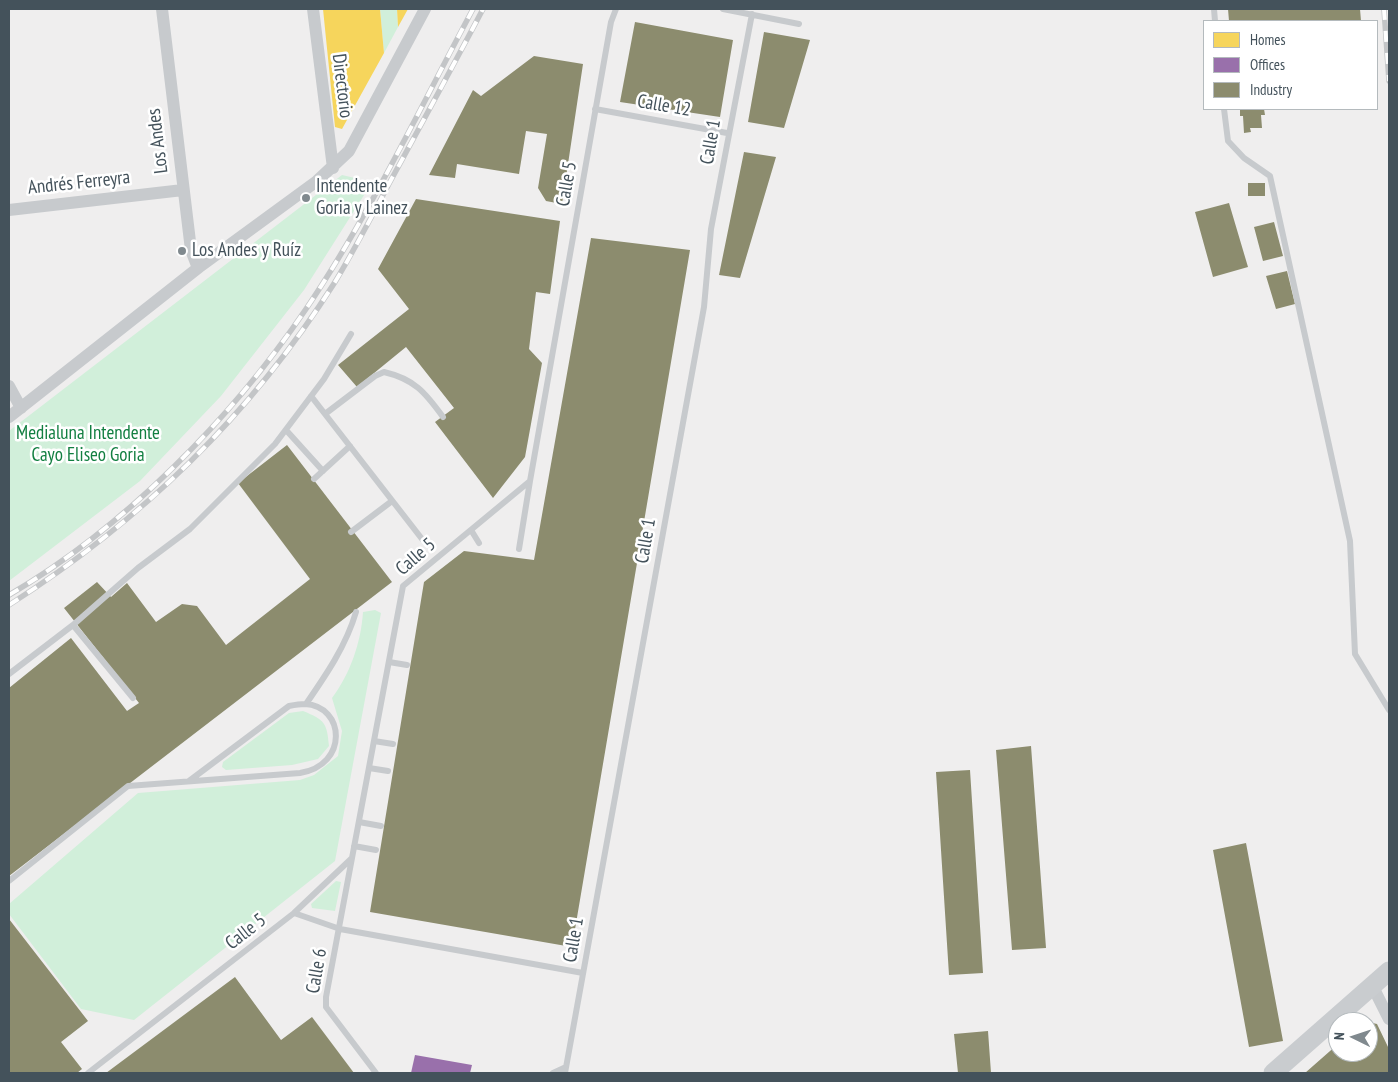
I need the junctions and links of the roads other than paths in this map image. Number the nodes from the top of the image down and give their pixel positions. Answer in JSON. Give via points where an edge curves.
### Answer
{"nodes":[{"id":1,"x":162,"y":9,"type":"edge"},
{"id":2,"x":313,"y":9,"type":"edge"},
{"id":3,"x":424,"y":9,"type":"edge"},
{"id":4,"x":616,"y":9,"type":"edge"},
{"id":5,"x":723,"y":9,"type":"edge"},
{"id":6,"x":752,"y":14,"type":"junction"},
{"id":7,"x":799,"y":24,"type":"dead end"},
{"id":8,"x":595,"y":109,"type":"junction"},
{"id":9,"x":1224,"y":110,"type":"edge"},
{"id":10,"x":727,"y":133,"type":"junction"},
{"id":11,"x":333,"y":168,"type":"junction"},
{"id":12,"x":183,"y":190,"type":"junction"},
{"id":13,"x":9,"y":210,"type":"edge"},
{"id":14,"x":198,"y":268,"type":"junction"},
{"id":15,"x":351,"y":334,"type":"dead end"},
{"id":16,"x":9,"y":386,"type":"edge"},
{"id":17,"x":311,"y":396,"type":"junction"},
{"id":18,"x":21,"y":408,"type":"junction"},
{"id":19,"x":325,"y":414,"type":"junction"},
{"id":20,"x":442,"y":416,"type":"dead end"},
{"id":21,"x":9,"y":417,"type":"edge"},
{"id":22,"x":286,"y":430,"type":"junction"},
{"id":23,"x":350,"y":446,"type":"junction"},
{"id":24,"x":323,"y":471,"type":"junction"},
{"id":25,"x":314,"y":479,"type":"dead end"},
{"id":26,"x":530,"y":481,"type":"junction"},
{"id":27,"x":392,"y":501,"type":"junction"},
{"id":28,"x":471,"y":530,"type":"junction"},
{"id":29,"x":351,"y":532,"type":"dead end"},
{"id":30,"x":422,"y":539,"type":"dead end"},
{"id":31,"x":479,"y":544,"type":"dead end"},
{"id":32,"x":519,"y":549,"type":"dead end"},
{"id":33,"x":356,"y":612,"type":"dead end"},
{"id":34,"x":73,"y":625,"type":"junction"},
{"id":35,"x":388,"y":662,"type":"junction"},
{"id":36,"x":407,"y":665,"type":"dead end"},
{"id":37,"x":9,"y":674,"type":"edge"},
{"id":38,"x":133,"y":698,"type":"dead end"},
{"id":39,"x":306,"y":704,"type":"junction"},
{"id":40,"x":1389,"y":710,"type":"edge"},
{"id":41,"x":374,"y":741,"type":"junction"},
{"id":42,"x":393,"y":744,"type":"dead end"},
{"id":43,"x":369,"y":768,"type":"junction"},
{"id":44,"x":388,"y":771,"type":"dead end"},
{"id":45,"x":189,"y":781,"type":"junction"},
{"id":46,"x":358,"y":822,"type":"junction"},
{"id":47,"x":381,"y":826,"type":"dead end"},
{"id":48,"x":354,"y":846,"type":"junction"},
{"id":49,"x":376,"y":850,"type":"dead end"},
{"id":50,"x":352,"y":858,"type":"junction"},
{"id":51,"x":9,"y":881,"type":"edge"},
{"id":52,"x":294,"y":913,"type":"junction"},
{"id":53,"x":340,"y":929,"type":"junction"},
{"id":54,"x":1389,"y":971,"type":"edge"},
{"id":55,"x":583,"y":973,"type":"junction"},
{"id":56,"x":1372,"y":985,"type":"junction"},
{"id":57,"x":1389,"y":1019,"type":"edge"},
{"id":58,"x":98,"y":1070,"type":"edge"},
{"id":59,"x":566,"y":1070,"type":"edge"},
{"id":60,"x":88,"y":1073,"type":"edge"},
{"id":61,"x":376,"y":1073,"type":"edge"},
{"id":62,"x":553,"y":1073,"type":"edge"},
{"id":63,"x":1272,"y":1073,"type":"edge"}],
"edges":[{"from":1,"to":12,"type":"street","name":"Los Andes"},
{"from":2,"to":11,"type":"street","name":"Directorio"},
{"from":3,"to":11,"type":"street","via":[[349,151]]},
{"from":4,"to":8,"type":"lane","name":"Calle 5","via":[[610,22]]},
{"from":5,"to":6,"type":"lane"},
{"from":6,"to":7,"type":"lane"},
{"from":6,"to":10,"type":"lane","name":"Calle 1"},
{"from":8,"to":10,"type":"lane","name":"Calle 12"},
{"from":8,"to":26,"type":"lane","name":"Calle 5"},
{"from":9,"to":40,"type":"lane","via":[[1228,141],[1244,158],[1270,176],[1350,541],[1355,654]]},
{"from":10,"to":55,"type":"lane","name":"Calle 1","via":[[711,229],[704,306]]},
{"from":11,"to":14,"type":"street"},
{"from":12,"to":13,"type":"street","name":"Andrés Ferreyra"},
{"from":12,"to":14,"type":"street","name":"Los Andes","via":[[191,250]]},
{"from":14,"to":18,"type":"street"},
{"from":15,"to":17,"type":"lane"},
{"from":16,"to":18,"type":"street"},
{"from":17,"to":19,"type":"lane"},
{"from":17,"to":22,"type":"lane"},
{"from":18,"to":21,"type":"street"},
{"from":19,"to":20,"type":"lane","via":[[384,372],[414,384]]},
{"from":19,"to":23,"type":"lane"},
{"from":22,"to":24,"type":"lane"},
{"from":22,"to":34,"type":"lane","via":[[190,529],[138,568]]},
{"from":23,"to":24,"type":"lane"},
{"from":23,"to":27,"type":"lane"},
{"from":24,"to":25,"type":"lane"},
{"from":26,"to":28,"type":"lane","name":"Calle 5"},
{"from":26,"to":32,"type":"lane"},
{"from":27,"to":29,"type":"lane"},
{"from":27,"to":30,"type":"lane"},
{"from":28,"to":31,"type":"lane"},
{"from":28,"to":35,"type":"lane","name":"Calle 5","via":[[403,586]]},
{"from":33,"to":39,"type":"lane","via":[[351,632]]},
{"from":34,"to":37,"type":"lane"},
{"from":34,"to":38,"type":"lane"},
{"from":35,"to":36,"type":"lane"},
{"from":35,"to":41,"type":"lane","name":"Calle 5"},
{"from":39,"to":45,"type":"lane","via":[[280,711]]},
{"from":39,"to":45,"type":"lane","via":[[319,709],[336,728],[334,750],[330,759],[320,766],[310,772]]},
{"from":41,"to":42,"type":"lane"},
{"from":41,"to":43,"type":"lane","name":"Calle 5"},
{"from":43,"to":44,"type":"lane"},
{"from":43,"to":46,"type":"lane","name":"Calle 5"},
{"from":45,"to":51,"type":"lane","via":[[128,786]]},
{"from":46,"to":47,"type":"lane"},
{"from":46,"to":48,"type":"lane","name":"Calle 5"},
{"from":48,"to":49,"type":"lane"},
{"from":48,"to":50,"type":"lane","name":"Calle 5"},
{"from":50,"to":52,"type":"lane","name":"Calle 5"},
{"from":50,"to":53,"type":"lane","name":"Calle 6"},
{"from":52,"to":53,"type":"lane"},
{"from":52,"to":58,"type":"lane","name":"Calle 5"},
{"from":53,"to":55,"type":"lane"},
{"from":53,"to":61,"type":"lane","name":"Calle 6","via":[[326,1007]]},
{"from":54,"to":56,"type":"street"},
{"from":55,"to":59,"type":"lane","name":"Calle 1"},
{"from":56,"to":57,"type":"street"},
{"from":56,"to":63,"type":"street"},
{"from":58,"to":60,"type":"lane","name":"Calle 5"},
{"from":59,"to":62,"type":"lane"}]}
